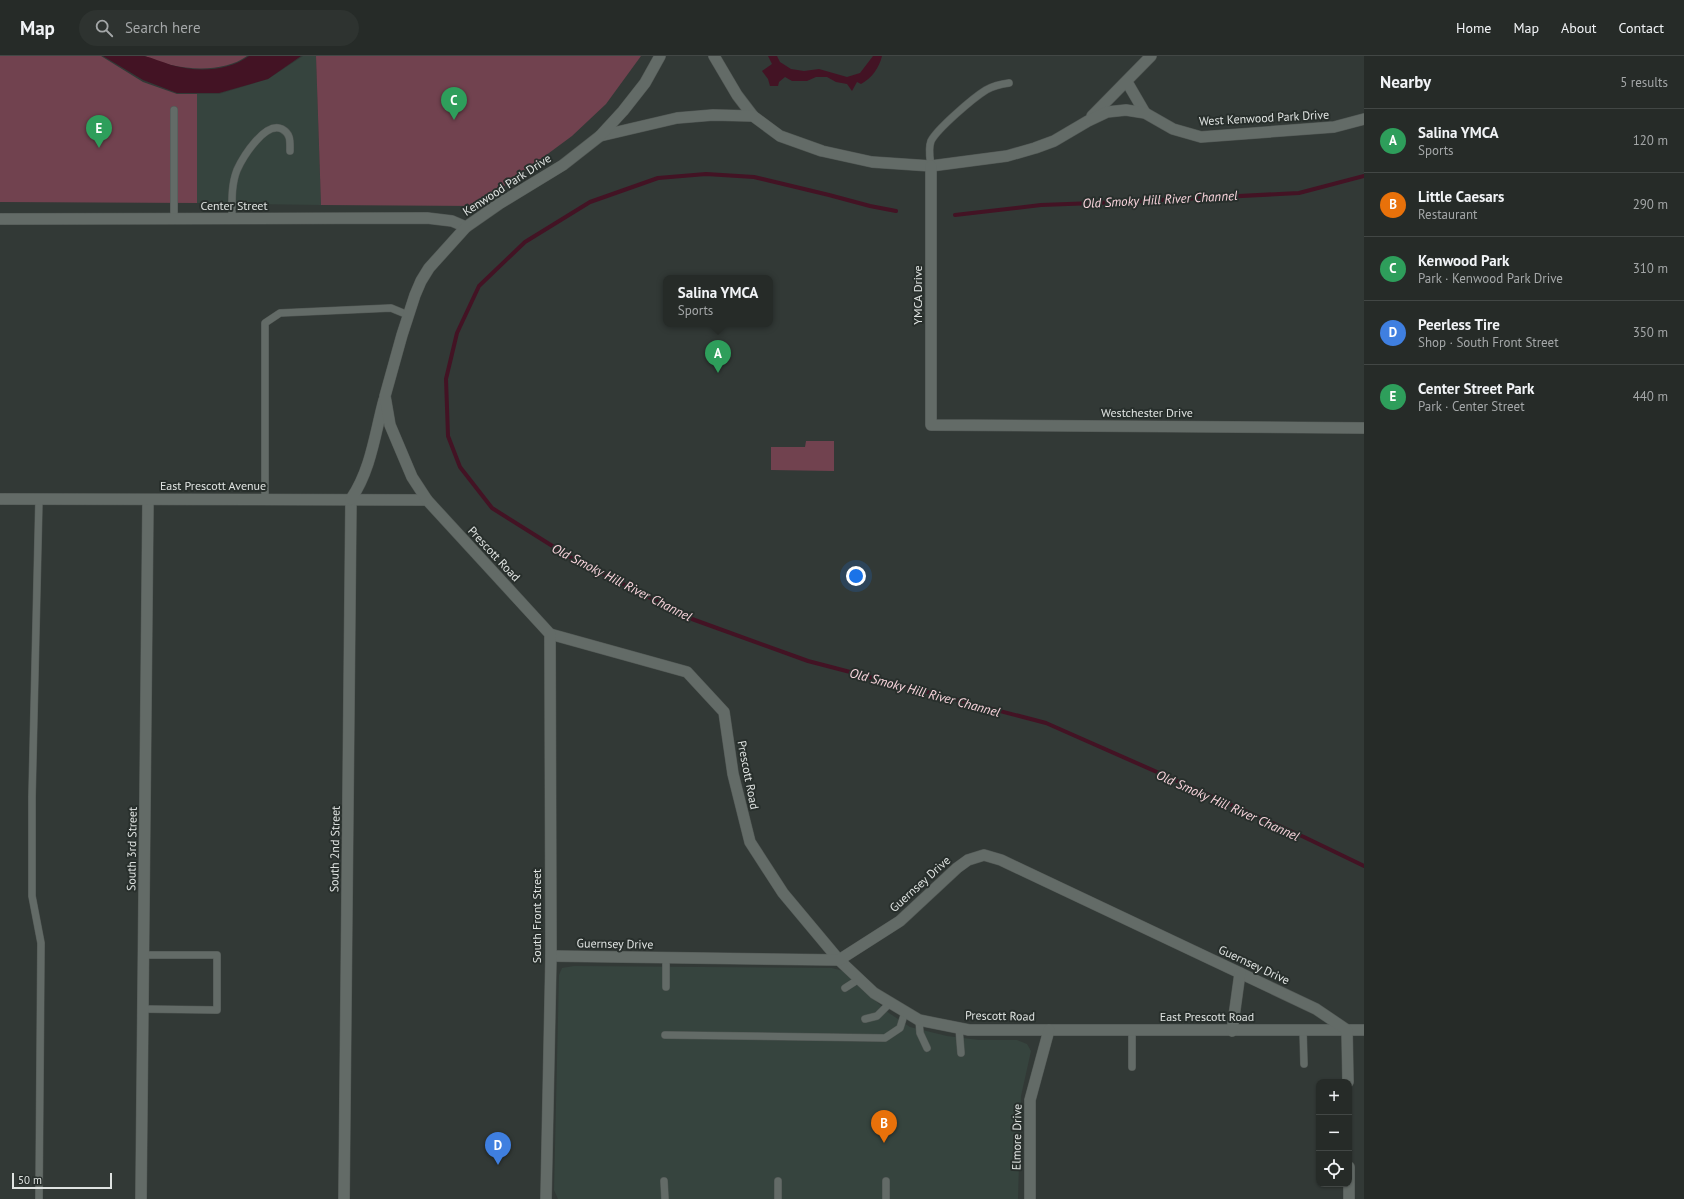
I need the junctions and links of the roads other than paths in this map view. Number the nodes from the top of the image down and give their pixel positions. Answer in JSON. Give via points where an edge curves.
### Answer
{"nodes":[{"id":1,"x":660,"y":56,"type":"edge"},
{"id":2,"x":714,"y":56,"type":"edge"},
{"id":3,"x":1150,"y":56,"type":"edge"},
{"id":4,"x":1009,"y":82,"type":"dead end"},
{"id":5,"x":1127,"y":82,"type":"junction"},
{"id":6,"x":174,"y":110,"type":"dead end"},
{"id":7,"x":1145,"y":113,"type":"junction"},
{"id":8,"x":753,"y":116,"type":"junction"},
{"id":9,"x":1364,"y":119,"type":"edge"},
{"id":10,"x":1088,"y":120,"type":"junction"},
{"id":11,"x":600,"y":136,"type":"junction"},
{"id":12,"x":290,"y":151,"type":"dead end"},
{"id":13,"x":931,"y":166,"type":"junction"},
{"id":14,"x":0,"y":219,"type":"edge"},
{"id":15,"x":174,"y":219,"type":"junction"},
{"id":16,"x":232,"y":219,"type":"junction"},
{"id":17,"x":466,"y":227,"type":"junction"},
{"id":18,"x":408,"y":315,"type":"junction"},
{"id":19,"x":385,"y":396,"type":"junction"},
{"id":20,"x":931,"y":425,"type":"joint"},
{"id":21,"x":1364,"y":428,"type":"edge"},
{"id":22,"x":0,"y":498,"type":"edge"},
{"id":23,"x":39,"y":499,"type":"junction"},
{"id":24,"x":265,"y":499,"type":"junction"},
{"id":25,"x":351,"y":499,"type":"junction"},
{"id":26,"x":148,"y":500,"type":"junction"},
{"id":27,"x":427,"y":500,"type":"junction"},
{"id":28,"x":550,"y":634,"type":"junction"},
{"id":29,"x":144,"y":955,"type":"junction"},
{"id":30,"x":550,"y":956,"type":"junction"},
{"id":31,"x":666,"y":957,"type":"junction"},
{"id":32,"x":839,"y":960,"type":"junction"},
{"id":33,"x":1240,"y":973,"type":"junction"},
{"id":34,"x":859,"y":979,"type":"junction"},
{"id":35,"x":666,"y":987,"type":"dead end"},
{"id":36,"x":845,"y":988,"type":"dead end"},
{"id":37,"x":890,"y":1003,"type":"junction"},
{"id":38,"x":143,"y":1009,"type":"junction"},
{"id":39,"x":904,"y":1012,"type":"junction"},
{"id":40,"x":865,"y":1019,"type":"dead end"},
{"id":41,"x":918,"y":1020,"type":"junction"},
{"id":42,"x":959,"y":1028,"type":"junction"},
{"id":43,"x":1049,"y":1030,"type":"junction"},
{"id":44,"x":1132,"y":1030,"type":"junction"},
{"id":45,"x":1232,"y":1030,"type":"junction"},
{"id":46,"x":1304,"y":1030,"type":"junction"},
{"id":47,"x":1347,"y":1030,"type":"junction"},
{"id":48,"x":1364,"y":1030,"type":"edge"},
{"id":49,"x":666,"y":1035,"type":"dead end"},
{"id":50,"x":927,"y":1048,"type":"dead end"},
{"id":51,"x":961,"y":1053,"type":"dead end"},
{"id":52,"x":1304,"y":1064,"type":"dead end"},
{"id":53,"x":1132,"y":1067,"type":"dead end"},
{"id":54,"x":1348,"y":1079,"type":"edge"},
{"id":55,"x":664,"y":1181,"type":"dead end"},
{"id":56,"x":778,"y":1181,"type":"dead end"},
{"id":57,"x":886,"y":1181,"type":"dead end"},
{"id":58,"x":1350,"y":1187,"type":"edge"},
{"id":59,"x":39,"y":1199,"type":"edge"},
{"id":60,"x":141,"y":1199,"type":"edge"},
{"id":61,"x":344,"y":1199,"type":"edge"},
{"id":62,"x":546,"y":1199,"type":"edge"},
{"id":63,"x":665,"y":1199,"type":"edge"},
{"id":64,"x":778,"y":1199,"type":"edge"},
{"id":65,"x":886,"y":1199,"type":"edge"},
{"id":66,"x":1030,"y":1199,"type":"edge"},
{"id":67,"x":1350,"y":1199,"type":"edge"}],
"edges":[{"from":1,"to":11,"type":"street","name":"Kenwood Park Drive","via":[[645,82]]},
{"from":2,"to":8,"type":"street","name":"West Kenwood Park Drive"},
{"from":3,"to":5,"type":"street"},
{"from":4,"to":13,"type":"lane","via":[[986,90],[938,131],[929,151]]},
{"from":5,"to":7,"type":"street"},
{"from":5,"to":10,"type":"street"},
{"from":6,"to":15,"type":"lane"},
{"from":7,"to":9,"type":"street","name":"West Kenwood Park Drive","via":[[1173,129],[1201,137],[1334,127]]},
{"from":7,"to":10,"type":"street","name":"West Kenwood Park Drive","via":[[1126,110],[1107,112]]},
{"from":8,"to":11,"type":"street","via":[[677,118]]},
{"from":8,"to":13,"type":"street","name":"West Kenwood Park Drive","via":[[780,136],[822,151],[872,162]]},
{"from":10,"to":13,"type":"street","name":"West Kenwood Park Drive","via":[[1054,141],[1007,156]]},
{"from":11,"to":17,"type":"street","name":"Kenwood Park Drive","via":[[563,165]]},
{"from":12,"to":16,"type":"lane","via":[[290,137],[279,128],[269,129],[260,136],[237,169],[232,192]]},
{"from":13,"to":20,"type":"street","name":"YMCA Drive"},
{"from":14,"to":15,"type":"street","name":"Center Street"},
{"from":15,"to":16,"type":"street","name":"Center Street"},
{"from":16,"to":17,"type":"street","name":"Center Street","via":[[428,218],[452,221]]},
{"from":17,"to":18,"type":"street","name":"Kenwood Park Drive","via":[[428,268]]},
{"from":18,"to":19,"type":"street","name":"Kenwood Park Drive"},
{"from":18,"to":24,"type":"lane","via":[[391,308],[280,313],[265,322]]},
{"from":19,"to":25,"type":"street","name":"Kenwood Park Drive","via":[[366,473]]},
{"from":19,"to":27,"type":"street","name":"Kenwood Park Drive","via":[[395,439],[412,477]]},
{"from":20,"to":21,"type":"street","name":"Westchester Drive"},
{"from":22,"to":23,"type":"street","name":"East Prescott Avenue"},
{"from":23,"to":26,"type":"street","name":"East Prescott Avenue"},
{"from":23,"to":59,"type":"lane","via":[[32,896],[41,943]]},
{"from":24,"to":25,"type":"street","name":"East Prescott Avenue"},
{"from":24,"to":26,"type":"street","name":"East Prescott Avenue"},
{"from":25,"to":27,"type":"street","name":"East Prescott Avenue"},
{"from":25,"to":61,"type":"street","name":"South 2nd Street"},
{"from":26,"to":29,"type":"street","name":"South 3rd Street"},
{"from":27,"to":28,"type":"street","name":"Prescott Road"},
{"from":28,"to":30,"type":"street","name":"South Front Street"},
{"from":28,"to":32,"type":"street","name":"Prescott Road","via":[[687,672],[724,712],[733,774],[750,842],[783,893]]},
{"from":29,"to":38,"type":"street","name":"South 3rd Street"},
{"from":29,"to":38,"type":"lane","via":[[217,955],[217,1010]]},
{"from":30,"to":31,"type":"street","name":"Guernsey Drive"},
{"from":30,"to":62,"type":"street","name":"South Front Street"},
{"from":31,"to":32,"type":"street","name":"Guernsey Drive"},
{"from":31,"to":35,"type":"lane"},
{"from":32,"to":33,"type":"street","name":"Guernsey Drive","via":[[900,921],[968,860],[984,855],[1001,860]]},
{"from":32,"to":34,"type":"street","name":"Prescott Road"},
{"from":33,"to":45,"type":"street"},
{"from":33,"to":47,"type":"street","name":"Guernsey Drive","via":[[1316,1009]]},
{"from":34,"to":36,"type":"lane"},
{"from":34,"to":37,"type":"street","name":"Prescott Road"},
{"from":37,"to":39,"type":"street","name":"Prescott Road"},
{"from":37,"to":40,"type":"lane","via":[[877,1016]]},
{"from":38,"to":60,"type":"street","name":"South 3rd Street"},
{"from":39,"to":41,"type":"street","name":"Prescott Road"},
{"from":39,"to":49,"type":"lane","via":[[900,1028],[885,1038]]},
{"from":41,"to":42,"type":"street","name":"Prescott Road"},
{"from":41,"to":50,"type":"lane","via":[[920,1033]]},
{"from":42,"to":43,"type":"street","name":"Prescott Road"},
{"from":42,"to":51,"type":"lane"},
{"from":43,"to":44,"type":"street","name":"East Prescott Road"},
{"from":43,"to":66,"type":"street","name":"Elmore Drive","via":[[1030,1100]]},
{"from":44,"to":45,"type":"street","name":"East Prescott Road"},
{"from":44,"to":53,"type":"lane"},
{"from":45,"to":46,"type":"street","name":"East Prescott Road"},
{"from":46,"to":47,"type":"street","name":"East Prescott Road"},
{"from":46,"to":52,"type":"lane"},
{"from":47,"to":48,"type":"street","name":"East Prescott Road"},
{"from":47,"to":54,"type":"street"},
{"from":55,"to":63,"type":"lane"},
{"from":56,"to":64,"type":"lane"},
{"from":57,"to":65,"type":"lane"},
{"from":58,"to":67,"type":"street"}]}
